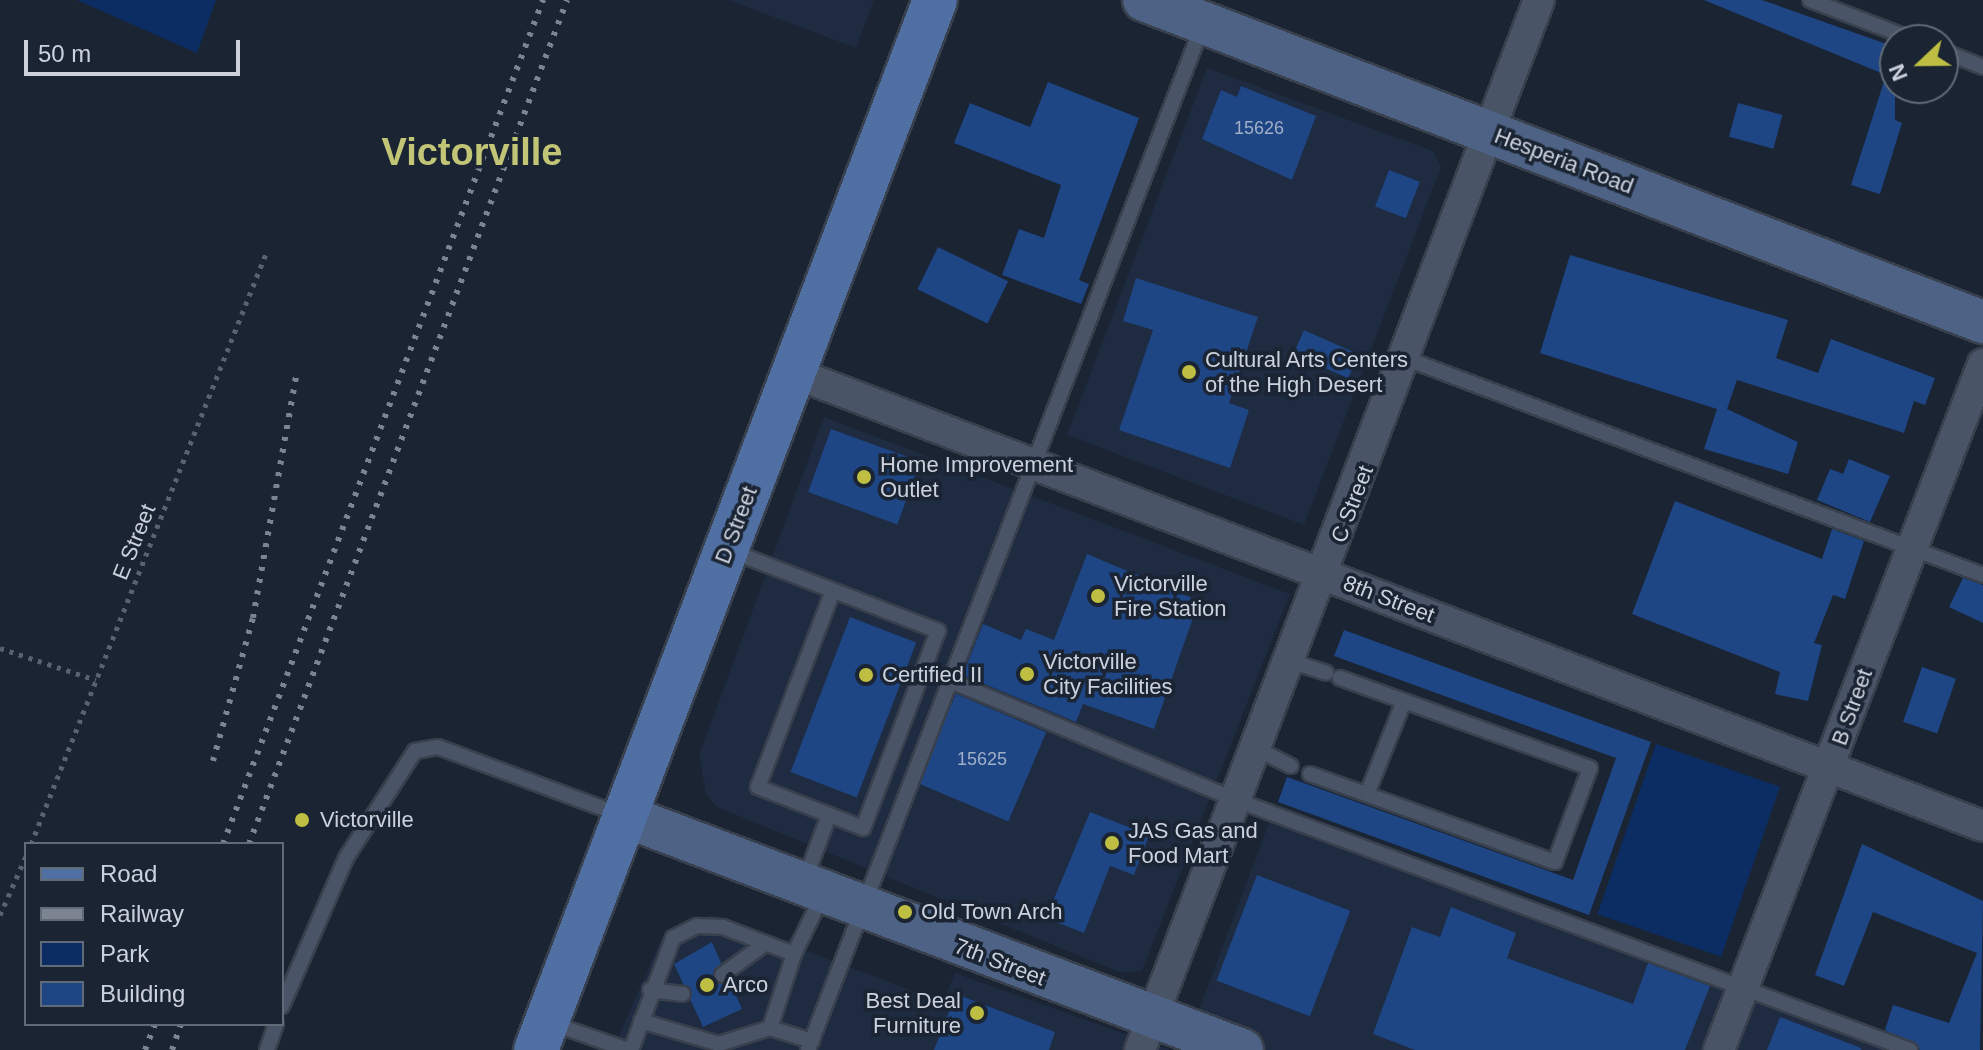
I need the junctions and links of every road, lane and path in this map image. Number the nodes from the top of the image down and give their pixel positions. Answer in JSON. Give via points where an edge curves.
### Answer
{"nodes":[{"id":1,"x":935,"y":0,"type":"edge"},
{"id":2,"x":1144,"y":0,"type":"edge"},
{"id":3,"x":1539,"y":0,"type":"edge"},
{"id":4,"x":1810,"y":0,"type":"edge"},
{"id":5,"x":1204,"y":23,"type":"junction"},
{"id":6,"x":1879,"y":27,"type":"edge"},
{"id":7,"x":1959,"y":57,"type":"edge"},
{"id":8,"x":1983,"y":67,"type":"edge"},
{"id":9,"x":1486,"y":131,"type":"junction"},
{"id":10,"x":267,"y":251,"type":"dead end"},
{"id":11,"x":1983,"y":322,"type":"edge"},
{"id":12,"x":1407,"y":359,"type":"junction"},
{"id":13,"x":1983,"y":364,"type":"edge"},
{"id":14,"x":794,"y":373,"type":"junction"},
{"id":15,"x":1036,"y":465,"type":"junction"},
{"id":16,"x":1911,"y":548,"type":"junction"},
{"id":17,"x":726,"y":549,"type":"junction"},
{"id":18,"x":1325,"y":574,"type":"junction"},
{"id":19,"x":1983,"y":575,"type":"edge"},
{"id":20,"x":832,"y":593,"type":"junction"},
{"id":21,"x":0,"y":648,"type":"edge"},
{"id":22,"x":1290,"y":661,"type":"junction"},
{"id":23,"x":96,"y":680,"type":"junction"},
{"id":24,"x":948,"y":680,"type":"junction"},
{"id":25,"x":1404,"y":701,"type":"junction"},
{"id":26,"x":1255,"y":748,"type":"junction"},
{"id":27,"x":1291,"y":766,"type":"dead end"},
{"id":28,"x":1830,"y":767,"type":"junction"},
{"id":29,"x":1310,"y":774,"type":"dead end"},
{"id":30,"x":1367,"y":794,"type":"junction"},
{"id":31,"x":1236,"y":800,"type":"junction"},
{"id":32,"x":829,"y":815,"type":"junction"},
{"id":33,"x":625,"y":816,"type":"junction"},
{"id":34,"x":1983,"y":826,"type":"edge"},
{"id":35,"x":32,"y":842,"type":"edge"},
{"id":36,"x":24,"y":861,"type":"edge"},
{"id":37,"x":813,"y":890,"type":"junction"},
{"id":38,"x":862,"y":910,"type":"junction"},
{"id":39,"x":0,"y":915,"type":"edge"},
{"id":40,"x":766,"y":943,"type":"junction"},
{"id":41,"x":794,"y":954,"type":"junction"},
{"id":42,"x":722,"y":975,"type":"dead end"},
{"id":43,"x":1744,"y":985,"type":"junction"},
{"id":44,"x":650,"y":990,"type":"junction"},
{"id":45,"x":683,"y":994,"type":"dead end"},
{"id":46,"x":284,"y":1001,"type":"edge"},
{"id":47,"x":641,"y":1021,"type":"junction"},
{"id":48,"x":275,"y":1026,"type":"edge"},
{"id":49,"x":770,"y":1028,"type":"junction"},
{"id":50,"x":1147,"y":1034,"type":"edge"},
{"id":51,"x":542,"y":1036,"type":"edge"},
{"id":52,"x":810,"y":1045,"type":"edge"},
{"id":53,"x":267,"y":1050,"type":"edge"},
{"id":54,"x":629,"y":1050,"type":"edge"},
{"id":55,"x":1242,"y":1050,"type":"edge"},
{"id":56,"x":1719,"y":1050,"type":"edge"},
{"id":57,"x":1910,"y":1050,"type":"edge"}],
"edges":[{"from":1,"to":14,"type":"main road","name":"D Street"},
{"from":2,"to":5,"type":"main road","name":"Hesperia Road"},
{"from":3,"to":9,"type":"street","name":"C Street"},
{"from":4,"to":6,"type":"lane"},
{"from":5,"to":9,"type":"main road","name":"Hesperia Road"},
{"from":5,"to":15,"type":"lane"},
{"from":7,"to":8,"type":"lane"},
{"from":9,"to":11,"type":"main road","name":"Hesperia Road"},
{"from":9,"to":12,"type":"street","name":"C Street"},
{"from":10,"to":23,"type":"path","name":"E Street"},
{"from":12,"to":16,"type":"lane"},
{"from":12,"to":18,"type":"street","name":"C Street"},
{"from":13,"to":16,"type":"street","name":"B Street"},
{"from":14,"to":15,"type":"street","name":"8th Street"},
{"from":14,"to":17,"type":"main road","name":"D Street"},
{"from":15,"to":18,"type":"street","name":"8th Street"},
{"from":15,"to":24,"type":"lane"},
{"from":16,"to":19,"type":"lane"},
{"from":16,"to":28,"type":"street","name":"B Street"},
{"from":17,"to":20,"type":"lane"},
{"from":17,"to":33,"type":"main road","name":"D Street"},
{"from":18,"to":22,"type":"street","name":"C Street"},
{"from":18,"to":28,"type":"street","name":"8th Street"},
{"from":20,"to":32,"type":"lane","via":[[758,787]]},
{"from":20,"to":32,"type":"lane","via":[[938,631],[863,828]]},
{"from":21,"to":23,"type":"path"},
{"from":22,"to":25,"type":"lane"},
{"from":22,"to":26,"type":"street","name":"C Street"},
{"from":23,"to":35,"type":"path","name":"E Street"},
{"from":24,"to":31,"type":"lane"},
{"from":24,"to":38,"type":"lane"},
{"from":25,"to":30,"type":"lane"},
{"from":25,"to":30,"type":"lane","via":[[1590,768],[1555,862]]},
{"from":26,"to":27,"type":"lane"},
{"from":26,"to":31,"type":"street","name":"C Street"},
{"from":28,"to":34,"type":"street","name":"8th Street"},
{"from":28,"to":43,"type":"street","name":"B Street"},
{"from":29,"to":30,"type":"lane"},
{"from":31,"to":43,"type":"lane"},
{"from":31,"to":50,"type":"street","name":"C Street"},
{"from":32,"to":37,"type":"lane"},
{"from":33,"to":37,"type":"main road","name":"7th Street"},
{"from":33,"to":46,"type":"lane","via":[[438,747],[415,751],[346,858]]},
{"from":33,"to":51,"type":"main road","name":"D Street"},
{"from":36,"to":39,"type":"path"},
{"from":37,"to":38,"type":"main road","name":"7th Street"},
{"from":37,"to":41,"type":"lane"},
{"from":38,"to":50,"type":"main road","name":"7th Street"},
{"from":38,"to":52,"type":"lane"},
{"from":40,"to":41,"type":"lane"},
{"from":40,"to":42,"type":"lane"},
{"from":40,"to":44,"type":"lane","via":[[723,927],[697,926],[673,938]]},
{"from":41,"to":49,"type":"lane"},
{"from":43,"to":56,"type":"street","name":"B Street"},
{"from":43,"to":57,"type":"lane"},
{"from":44,"to":45,"type":"lane"},
{"from":44,"to":47,"type":"lane"},
{"from":47,"to":49,"type":"lane","via":[[719,1044]]},
{"from":47,"to":54,"type":"lane"},
{"from":48,"to":53,"type":"lane"},
{"from":49,"to":52,"type":"lane"},
{"from":50,"to":55,"type":"main road","name":"7th Street"},
{"from":51,"to":54,"type":"lane"}]}
